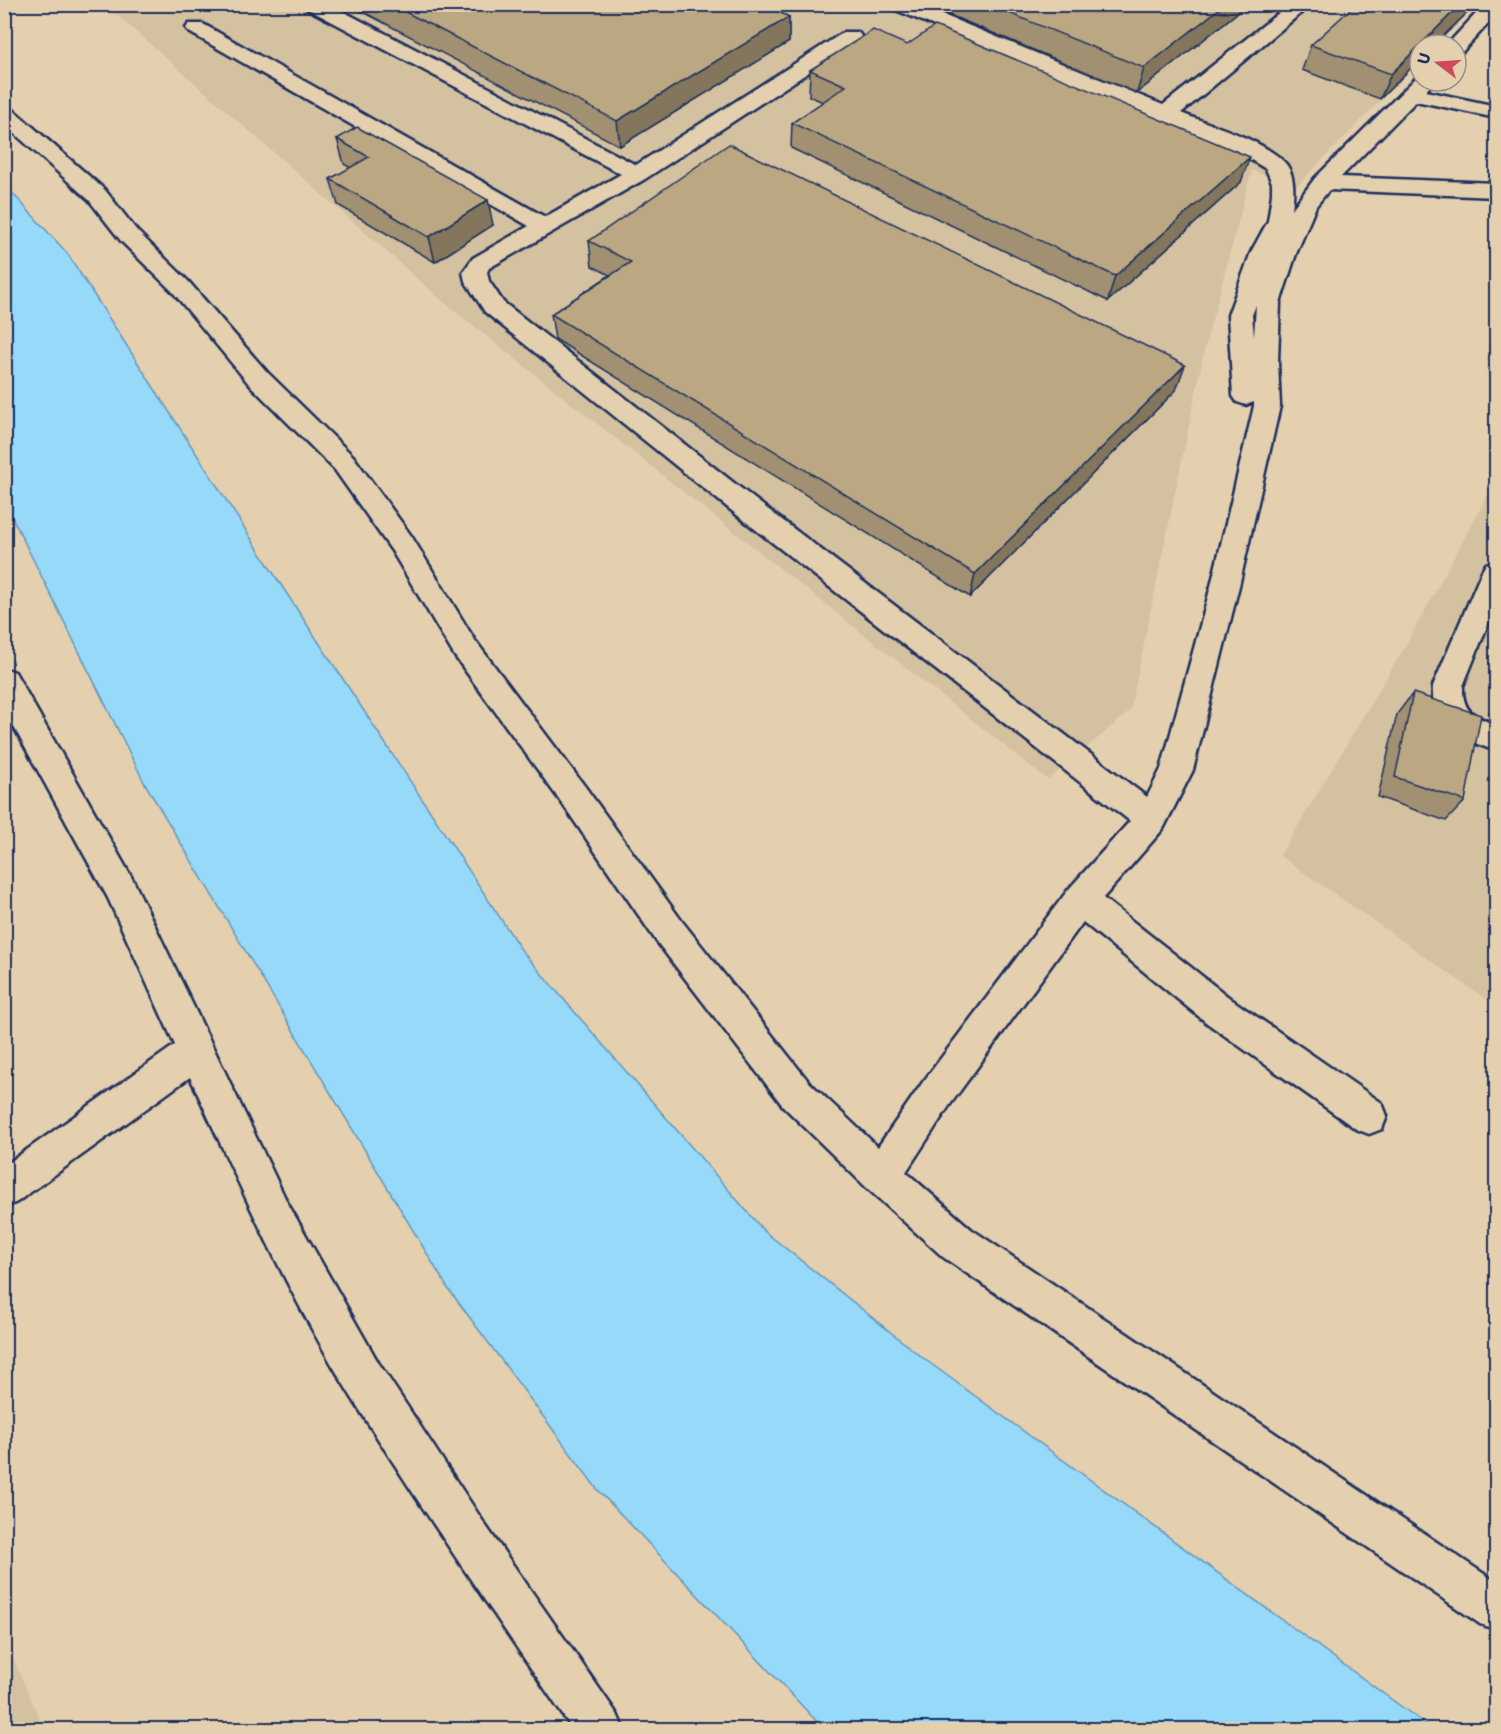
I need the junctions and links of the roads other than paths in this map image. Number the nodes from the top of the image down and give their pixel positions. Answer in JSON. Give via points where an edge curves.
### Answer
{"nodes":[{"id":1,"x":314,"y":4,"type":"edge"},
{"id":2,"x":898,"y":4,"type":"edge"},
{"id":3,"x":1303,"y":4,"type":"edge"},
{"id":4,"x":1496,"y":4,"type":"edge"},
{"id":5,"x":196,"y":28,"type":"dead end"},
{"id":6,"x":1468,"y":34,"type":"edge"},
{"id":7,"x":851,"y":36,"type":"dead end"},
{"id":8,"x":1412,"y":93,"type":"edge"},
{"id":9,"x":1437,"y":93,"type":"edge"},
{"id":10,"x":4,"y":112,"type":"edge"},
{"id":11,"x":1497,"y":112,"type":"edge"},
{"id":12,"x":1167,"y":113,"type":"junction"},
{"id":13,"x":637,"y":174,"type":"junction"},
{"id":14,"x":1323,"y":183,"type":"junction"},
{"id":15,"x":1497,"y":190,"type":"edge"},
{"id":16,"x":545,"y":226,"type":"junction"},
{"id":17,"x":1251,"y":472,"type":"junction"},
{"id":18,"x":1497,"y":571,"type":"edge"},
{"id":19,"x":4,"y":680,"type":"edge"},
{"id":20,"x":1497,"y":738,"type":"edge"},
{"id":21,"x":1152,"y":819,"type":"junction"},
{"id":22,"x":1080,"y":900,"type":"junction"},
{"id":23,"x":195,"y":1052,"type":"junction"},
{"id":24,"x":1370,"y":1116,"type":"dead end"},
{"id":25,"x":880,"y":1174,"type":"junction"},
{"id":26,"x":4,"y":1189,"type":"edge"},
{"id":27,"x":1497,"y":1608,"type":"edge"},
{"id":28,"x":601,"y":1730,"type":"edge"}],
"edges":[{"from":1,"to":13,"type":"street"},
{"from":2,"to":12,"type":"street"},
{"from":3,"to":12,"type":"street"},
{"from":4,"to":6,"type":"street"},
{"from":5,"to":16,"type":"street"},
{"from":7,"to":13,"type":"street"},
{"from":8,"to":14,"type":"street"},
{"from":9,"to":11,"type":"street"},
{"from":10,"to":25,"type":"street","via":[[97,195],[129,236],[180,286],[258,378],[344,463],[402,544],[464,647],[669,932],[796,1094]]},
{"from":12,"to":17,"type":"street","via":[[1246,147],[1275,165],[1283,183],[1279,221],[1240,315]]},
{"from":13,"to":16,"type":"street"},
{"from":14,"to":15,"type":"street"},
{"from":14,"to":17,"type":"street","via":[[1305,205],[1268,303],[1267,406]]},
{"from":16,"to":21,"type":"street","via":[[481,263],[475,272],[494,307],[747,508]]},
{"from":17,"to":21,"type":"street","via":[[1177,770]]},
{"from":18,"to":20,"type":"street","via":[[1446,696],[1446,706],[1462,722]]},
{"from":19,"to":23,"type":"street","via":[[121,890]]},
{"from":21,"to":22,"type":"street"},
{"from":22,"to":24,"type":"street","via":[[1219,1011]]},
{"from":22,"to":25,"type":"street"},
{"from":23,"to":26,"type":"street"},
{"from":23,"to":28,"type":"street","via":[[273,1216],[363,1377]]},
{"from":25,"to":27,"type":"street","via":[[957,1243]]}]}
